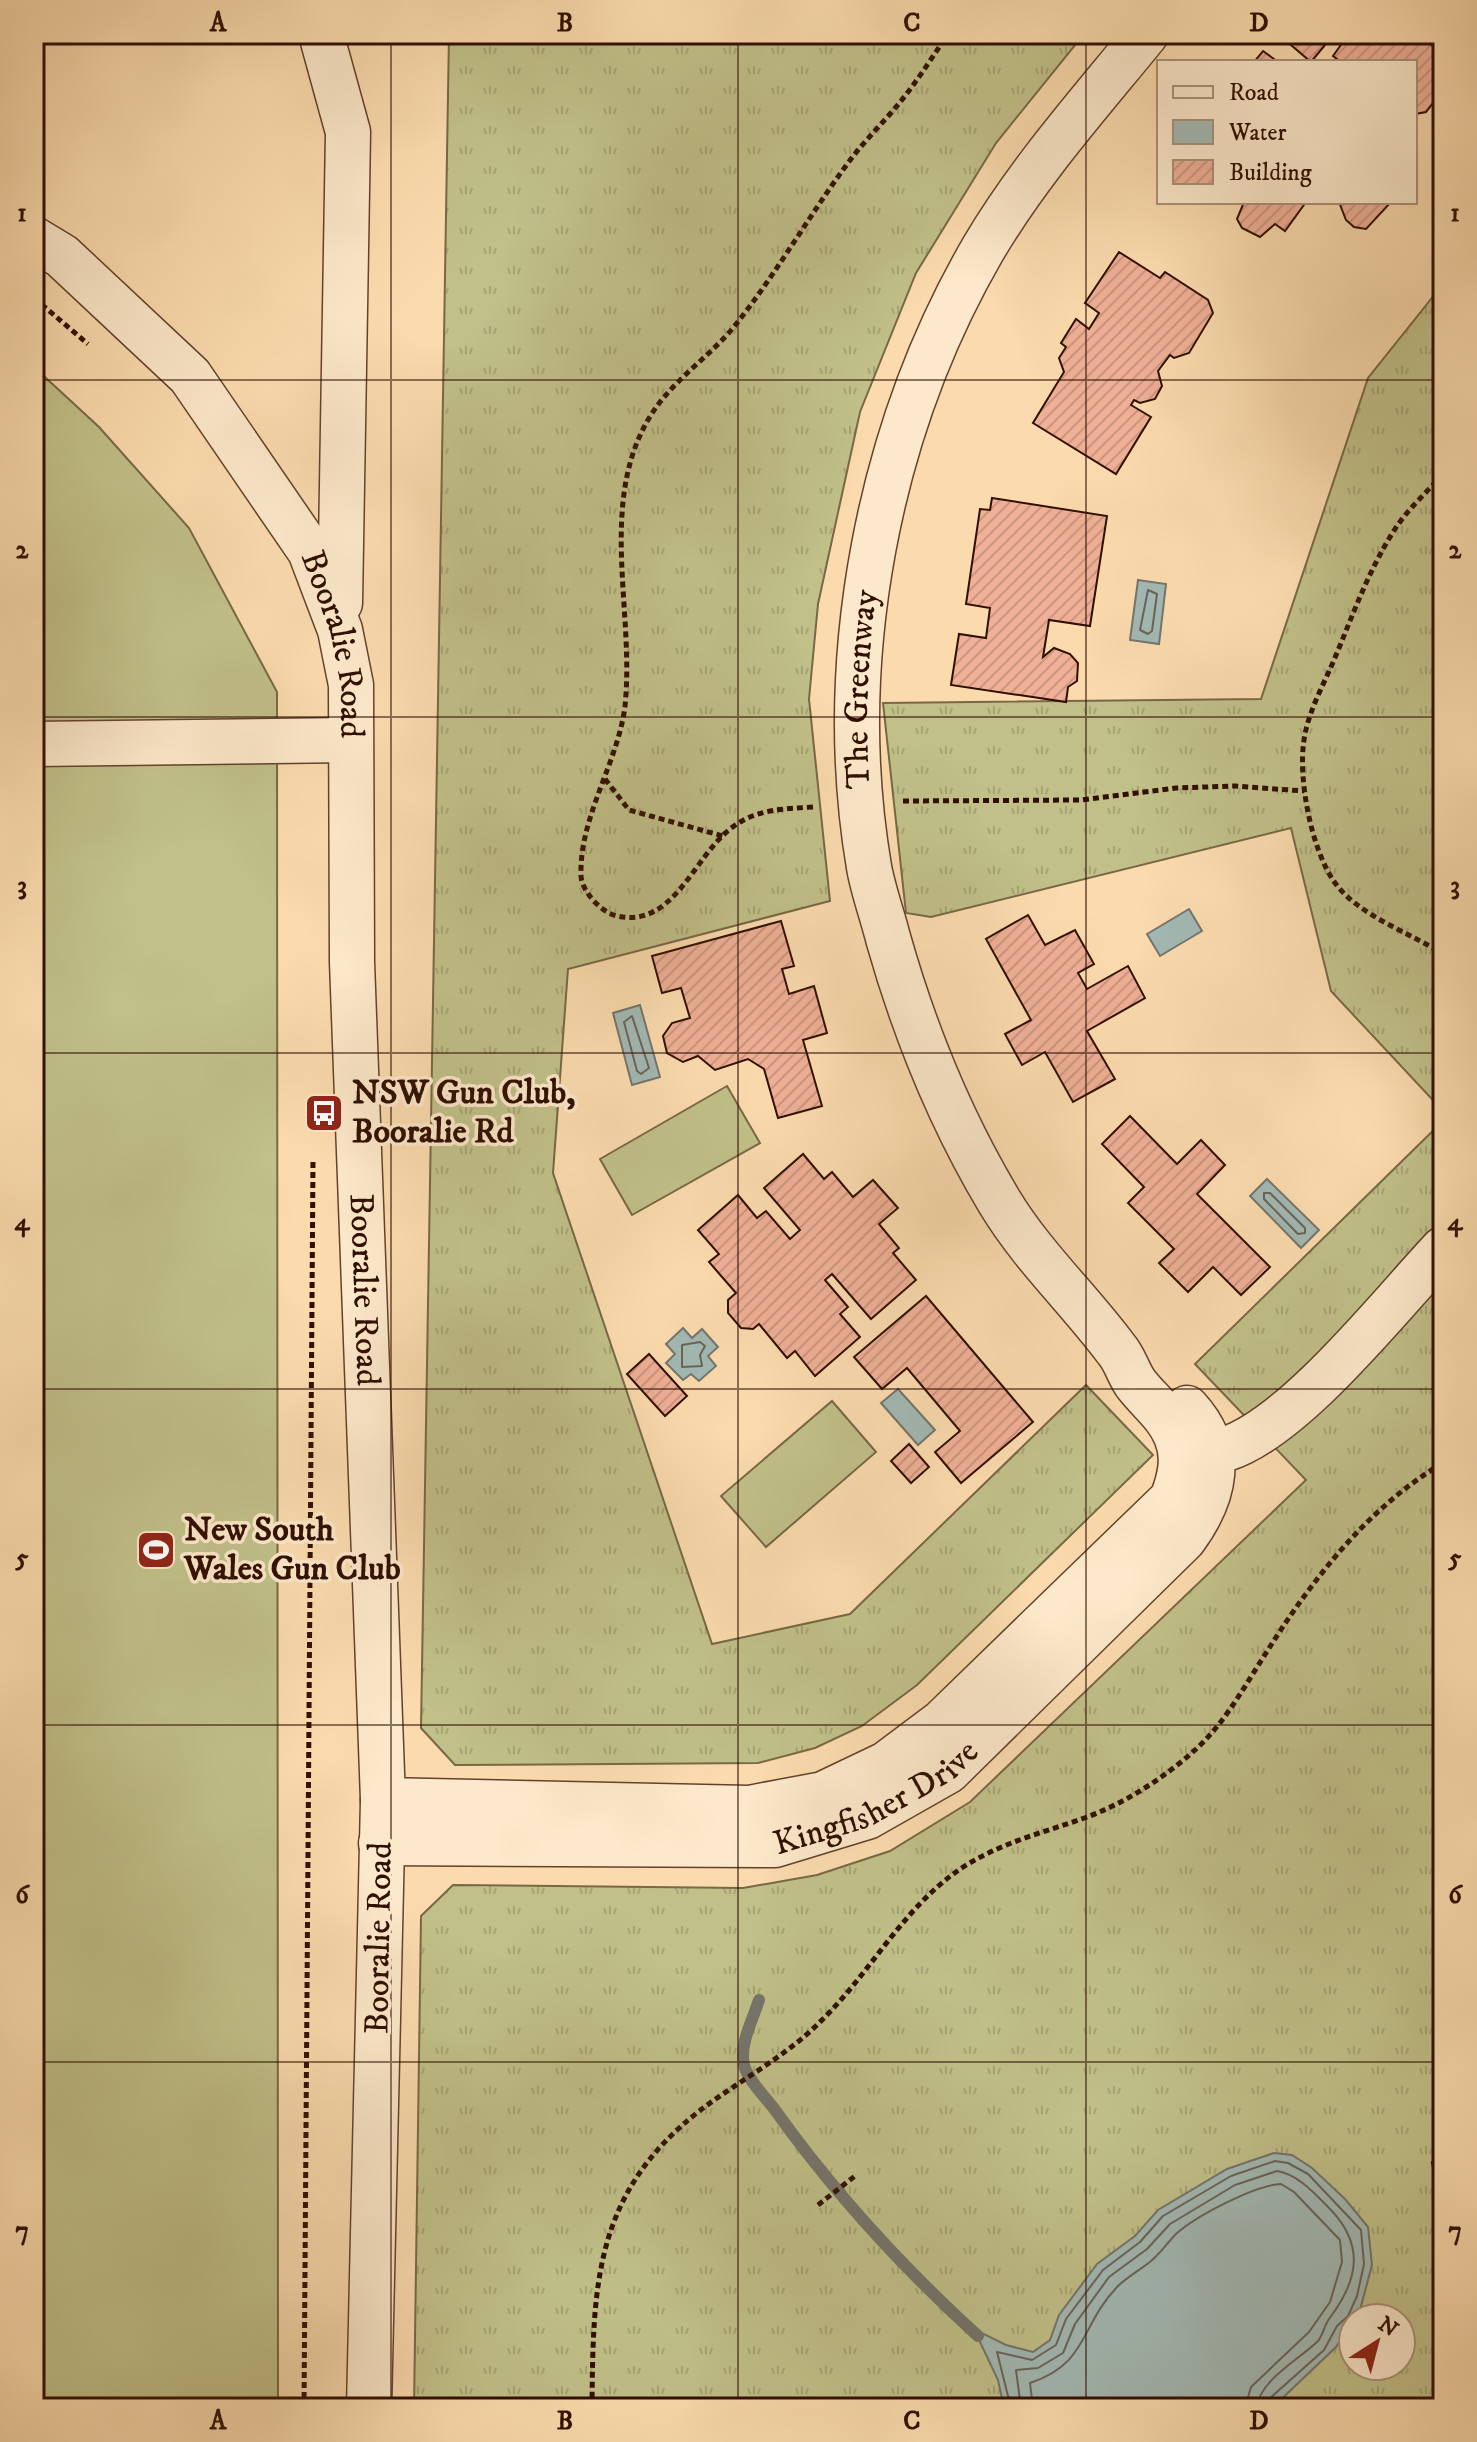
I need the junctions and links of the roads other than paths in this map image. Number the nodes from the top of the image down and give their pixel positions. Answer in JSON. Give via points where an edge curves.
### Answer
{"nodes":[{"id":1,"x":321,"y":34,"type":"edge"},
{"id":2,"x":1146,"y":34,"type":"edge"},
{"id":3,"x":34,"y":239,"type":"edge"},
{"id":4,"x":340,"y":630,"type":"junction"},
{"id":5,"x":350,"y":740,"type":"junction"},
{"id":6,"x":34,"y":744,"type":"edge"},
{"id":7,"x":1443,"y":1249,"type":"edge"},
{"id":8,"x":1196,"y":1452,"type":"junction"},
{"id":9,"x":383,"y":1800,"type":"junction"},
{"id":10,"x":381,"y":1843,"type":"junction"},
{"id":11,"x":369,"y":2408,"type":"edge"}],
"edges":[{"from":1,"to":4,"type":"street","via":[[348,132]]},
{"from":2,"to":8,"type":"street","name":"The Greenway","via":[[1039,162],[982,251],[943,331],[908,418],[884,499],[865,602],[858,700],[869,869],[908,1008],[948,1103],[1000,1202],[1048,1271],[1119,1351],[1134,1382]]},
{"from":3,"to":4,"type":"street","name":"Booralie Road","via":[[62,256],[190,376],[310,551]]},
{"from":4,"to":5,"type":"street","name":"Booralie Road","via":[[351,685]]},
{"from":5,"to":6,"type":"street"},
{"from":5,"to":9,"type":"street","name":"Booralie Road","via":[[352,978]]},
{"from":7,"to":8,"type":"street","via":[[1306,1396],[1271,1425],[1225,1449]]},
{"from":8,"to":9,"type":"street","name":"Kingfisher Drive","via":[[1172,1499],[942,1722],[886,1764],[823,1794],[749,1808]]},
{"from":8,"to":10,"type":"street","name":"Kingfisher Drive","via":[[1214,1475],[1203,1514],[1184,1539],[948,1771],[867,1817],[775,1845]]},
{"from":9,"to":10,"type":"street","name":"Booralie Road"},
{"from":10,"to":11,"type":"street","name":"Booralie Road"}]}
